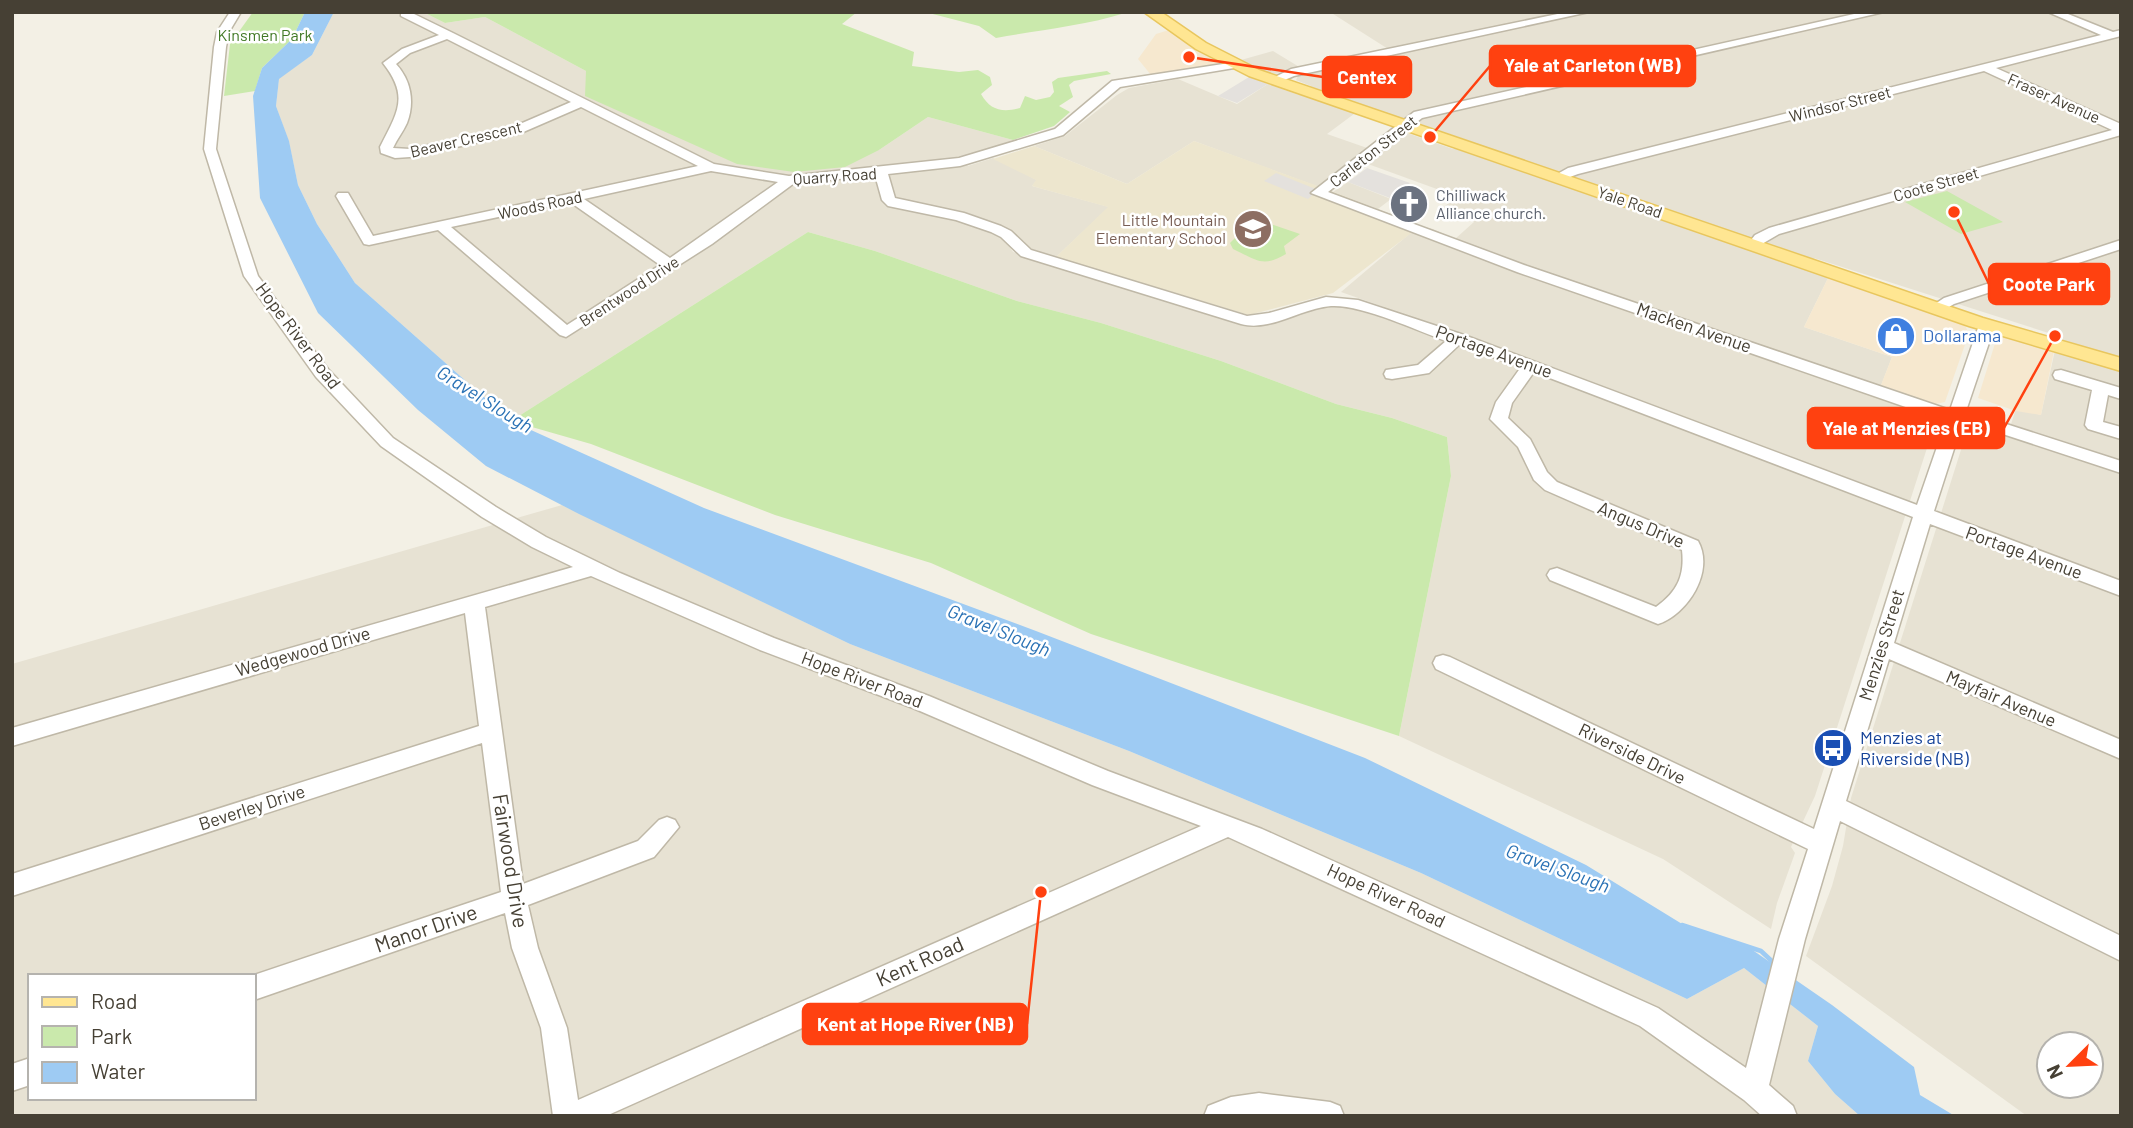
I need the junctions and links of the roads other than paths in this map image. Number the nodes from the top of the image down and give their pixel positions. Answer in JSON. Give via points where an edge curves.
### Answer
{"nodes":[{"id":1,"x":236,"y":12,"type":"edge"},
{"id":2,"x":1151,"y":12,"type":"edge"},
{"id":3,"x":1530,"y":12,"type":"edge"},
{"id":4,"x":1584,"y":12,"type":"edge"},
{"id":5,"x":1879,"y":12,"type":"edge"},
{"id":6,"x":2053,"y":12,"type":"edge"},
{"id":7,"x":405,"y":14,"type":"dead end"},
{"id":8,"x":1545,"y":21,"type":"junction"},
{"id":9,"x":2117,"y":34,"type":"edge"},
{"id":10,"x":449,"y":35,"type":"junction"},
{"id":11,"x":1236,"y":65,"type":"junction"},
{"id":12,"x":1987,"y":68,"type":"junction"},
{"id":13,"x":1275,"y":80,"type":"junction"},
{"id":14,"x":579,"y":103,"type":"junction"},
{"id":15,"x":1405,"y":125,"type":"junction"},
{"id":16,"x":2121,"y":130,"type":"edge"},
{"id":17,"x":711,"y":167,"type":"junction"},
{"id":18,"x":881,"y":172,"type":"junction"},
{"id":19,"x":1559,"y":177,"type":"junction"},
{"id":20,"x":789,"y":180,"type":"junction"},
{"id":21,"x":343,"y":195,"type":"dead end"},
{"id":22,"x":574,"y":198,"type":"junction"},
{"id":23,"x":962,"y":218,"type":"junction"},
{"id":24,"x":442,"y":227,"type":"junction"},
{"id":25,"x":950,"y":232,"type":"dead end"},
{"id":26,"x":1433,"y":238,"type":"joint"},
{"id":27,"x":1755,"y":244,"type":"junction"},
{"id":28,"x":2121,"y":244,"type":"edge"},
{"id":29,"x":670,"y":265,"type":"junction"},
{"id":30,"x":1937,"y":308,"type":"junction"},
{"id":31,"x":1987,"y":325,"type":"junction"},
{"id":32,"x":1458,"y":338,"type":"junction"},
{"id":33,"x":1531,"y":365,"type":"junction"},
{"id":34,"x":2121,"y":365,"type":"edge"},
{"id":35,"x":1392,"y":374,"type":"dead end"},
{"id":36,"x":2061,"y":375,"type":"dead end"},
{"id":37,"x":2101,"y":388,"type":"junction"},
{"id":38,"x":2121,"y":394,"type":"edge"},
{"id":39,"x":1957,"y":416,"type":"junction"},
{"id":40,"x":2121,"y":433,"type":"edge"},
{"id":41,"x":2121,"y":467,"type":"edge"},
{"id":42,"x":1923,"y":515,"type":"junction"},
{"id":43,"x":593,"y":568,"type":"junction"},
{"id":44,"x":1557,"y":575,"type":"dead end"},
{"id":45,"x":2121,"y":589,"type":"edge"},
{"id":46,"x":474,"y":602,"type":"junction"},
{"id":47,"x":1882,"y":647,"type":"junction"},
{"id":48,"x":1443,"y":663,"type":"dead end"},
{"id":49,"x":491,"y":731,"type":"junction"},
{"id":50,"x":12,"y":737,"type":"edge"},
{"id":51,"x":2121,"y":750,"type":"edge"},
{"id":52,"x":1833,"y":806,"type":"junction"},
{"id":53,"x":1227,"y":826,"type":"junction"},
{"id":54,"x":667,"y":827,"type":"dead end"},
{"id":55,"x":1821,"y":844,"type":"junction"},
{"id":56,"x":12,"y":885,"type":"edge"},
{"id":57,"x":514,"y":899,"type":"junction"},
{"id":58,"x":2121,"y":949,"type":"edge"},
{"id":59,"x":256,"y":986,"type":"edge"},
{"id":60,"x":1754,"y":1090,"type":"junction"},
{"id":61,"x":567,"y":1116,"type":"edge"},
{"id":62,"x":574,"y":1116,"type":"edge"},
{"id":63,"x":1218,"y":1116,"type":"edge"},
{"id":64,"x":1330,"y":1116,"type":"edge"},
{"id":65,"x":1783,"y":1116,"type":"edge"}],
"edges":[{"from":1,"to":43,"type":"street","name":"Hope River Road","via":[[220,47],[210,149],[251,275],[322,373],[387,442],[509,524]]},
{"from":2,"to":11,"type":"main road","name":"Yale Road"},
{"from":3,"to":8,"type":"street"},
{"from":4,"to":8,"type":"street"},
{"from":5,"to":15,"type":"street","name":"Carleton Street","via":[[1418,115]]},
{"from":6,"to":9,"type":"street"},
{"from":7,"to":10,"type":"street","name":"Quarry Road"},
{"from":8,"to":13,"type":"street"},
{"from":9,"to":12,"type":"street","name":"Windsor Street"},
{"from":10,"to":14,"type":"street","name":"Quarry Road"},
{"from":10,"to":14,"type":"street","name":"Beaver Crescent","via":[[406,51],[389,64],[404,82],[405,99],[401,123],[386,150],[410,153],[517,130]]},
{"from":11,"to":13,"type":"main road","name":"Yale Road"},
{"from":11,"to":18,"type":"street","name":"Quarry Road","via":[[1116,85],[1059,132],[960,162]]},
{"from":12,"to":16,"type":"street","name":"Fraser Avenue"},
{"from":12,"to":19,"type":"street","name":"Windsor Street"},
{"from":13,"to":15,"type":"main road","name":"Yale Road"},
{"from":14,"to":17,"type":"street","name":"Quarry Road"},
{"from":15,"to":19,"type":"main road","name":"Yale Road"},
{"from":15,"to":26,"type":"street","name":"Carleton Street","via":[[1318,193]]},
{"from":16,"to":27,"type":"street","name":"Coote Street","via":[[1774,231]]},
{"from":17,"to":20,"type":"street","name":"Quarry Road"},
{"from":17,"to":22,"type":"street","name":"Woods Road"},
{"from":18,"to":20,"type":"street","name":"Quarry Road"},
{"from":18,"to":23,"type":"street","name":"Portage Avenue","via":[[893,203]]},
{"from":19,"to":27,"type":"main road","name":"Yale Road"},
{"from":20,"to":29,"type":"street","name":"Brentwood Drive"},
{"from":21,"to":24,"type":"street","name":"Woods Road","via":[[369,241]]},
{"from":22,"to":24,"type":"street","name":"Woods Road"},
{"from":22,"to":29,"type":"street"},
{"from":23,"to":25,"type":"street"},
{"from":23,"to":32,"type":"street","name":"Portage Avenue","via":[[1002,231],[1026,253],[1240,320],[1259,320],[1343,300]]},
{"from":24,"to":29,"type":"street","name":"Brentwood Drive","via":[[566,331]]},
{"from":26,"to":39,"type":"street","name":"Macken Avenue"},
{"from":27,"to":30,"type":"main road","name":"Yale Road"},
{"from":28,"to":30,"type":"street","via":[[1949,300]]},
{"from":30,"to":31,"type":"main road","name":"Yale Road"},
{"from":31,"to":34,"type":"main road","name":"Yale Road"},
{"from":31,"to":39,"type":"street","name":"Menzies Street"},
{"from":32,"to":33,"type":"street","name":"Portage Avenue"},
{"from":32,"to":35,"type":"street","via":[[1423,369]]},
{"from":33,"to":42,"type":"street","name":"Portage Avenue"},
{"from":33,"to":44,"type":"street","name":"Angus Drive","via":[[1504,402],[1499,419],[1525,443],[1542,480],[1691,546],[1695,566],[1679,602],[1658,616]]},
{"from":36,"to":37,"type":"street"},
{"from":37,"to":38,"type":"street"},
{"from":37,"to":40,"type":"street","via":[[2094,425]]},
{"from":39,"to":41,"type":"street","name":"Macken Avenue"},
{"from":39,"to":42,"type":"street","name":"Menzies Street"},
{"from":42,"to":45,"type":"street","name":"Portage Avenue"},
{"from":42,"to":47,"type":"street","name":"Menzies Street"},
{"from":43,"to":46,"type":"street","name":"Wedgewood Drive"},
{"from":43,"to":53,"type":"street","name":"Hope River Road","via":[[767,644]]},
{"from":46,"to":49,"type":"street","name":"Fairwood Drive"},
{"from":46,"to":50,"type":"street","name":"Wedgewood Drive"},
{"from":47,"to":51,"type":"street","name":"Mayfair Avenue"},
{"from":47,"to":52,"type":"street","name":"Menzies Street"},
{"from":48,"to":55,"type":"street","name":"Riverside Drive"},
{"from":49,"to":56,"type":"street","name":"Beverley Drive"},
{"from":49,"to":57,"type":"street","name":"Fairwood Drive"},
{"from":52,"to":55,"type":"street","name":"Menzies Street"},
{"from":52,"to":58,"type":"street"},
{"from":53,"to":60,"type":"street","name":"Hope River Road","via":[[1649,1017]]},
{"from":53,"to":62,"type":"street","name":"Kent Road"},
{"from":54,"to":57,"type":"street","name":"Manor Drive","via":[[646,849]]},
{"from":55,"to":60,"type":"street","name":"Menzies Street","via":[[1791,939]]},
{"from":57,"to":59,"type":"street","name":"Manor Drive"},
{"from":57,"to":61,"type":"street","name":"Fairwood Drive","via":[[525,948],[554,1028]]},
{"from":60,"to":65,"type":"street","name":"Hope River Road"},
{"from":63,"to":64,"type":"street","via":[[1265,1105]]}]}
